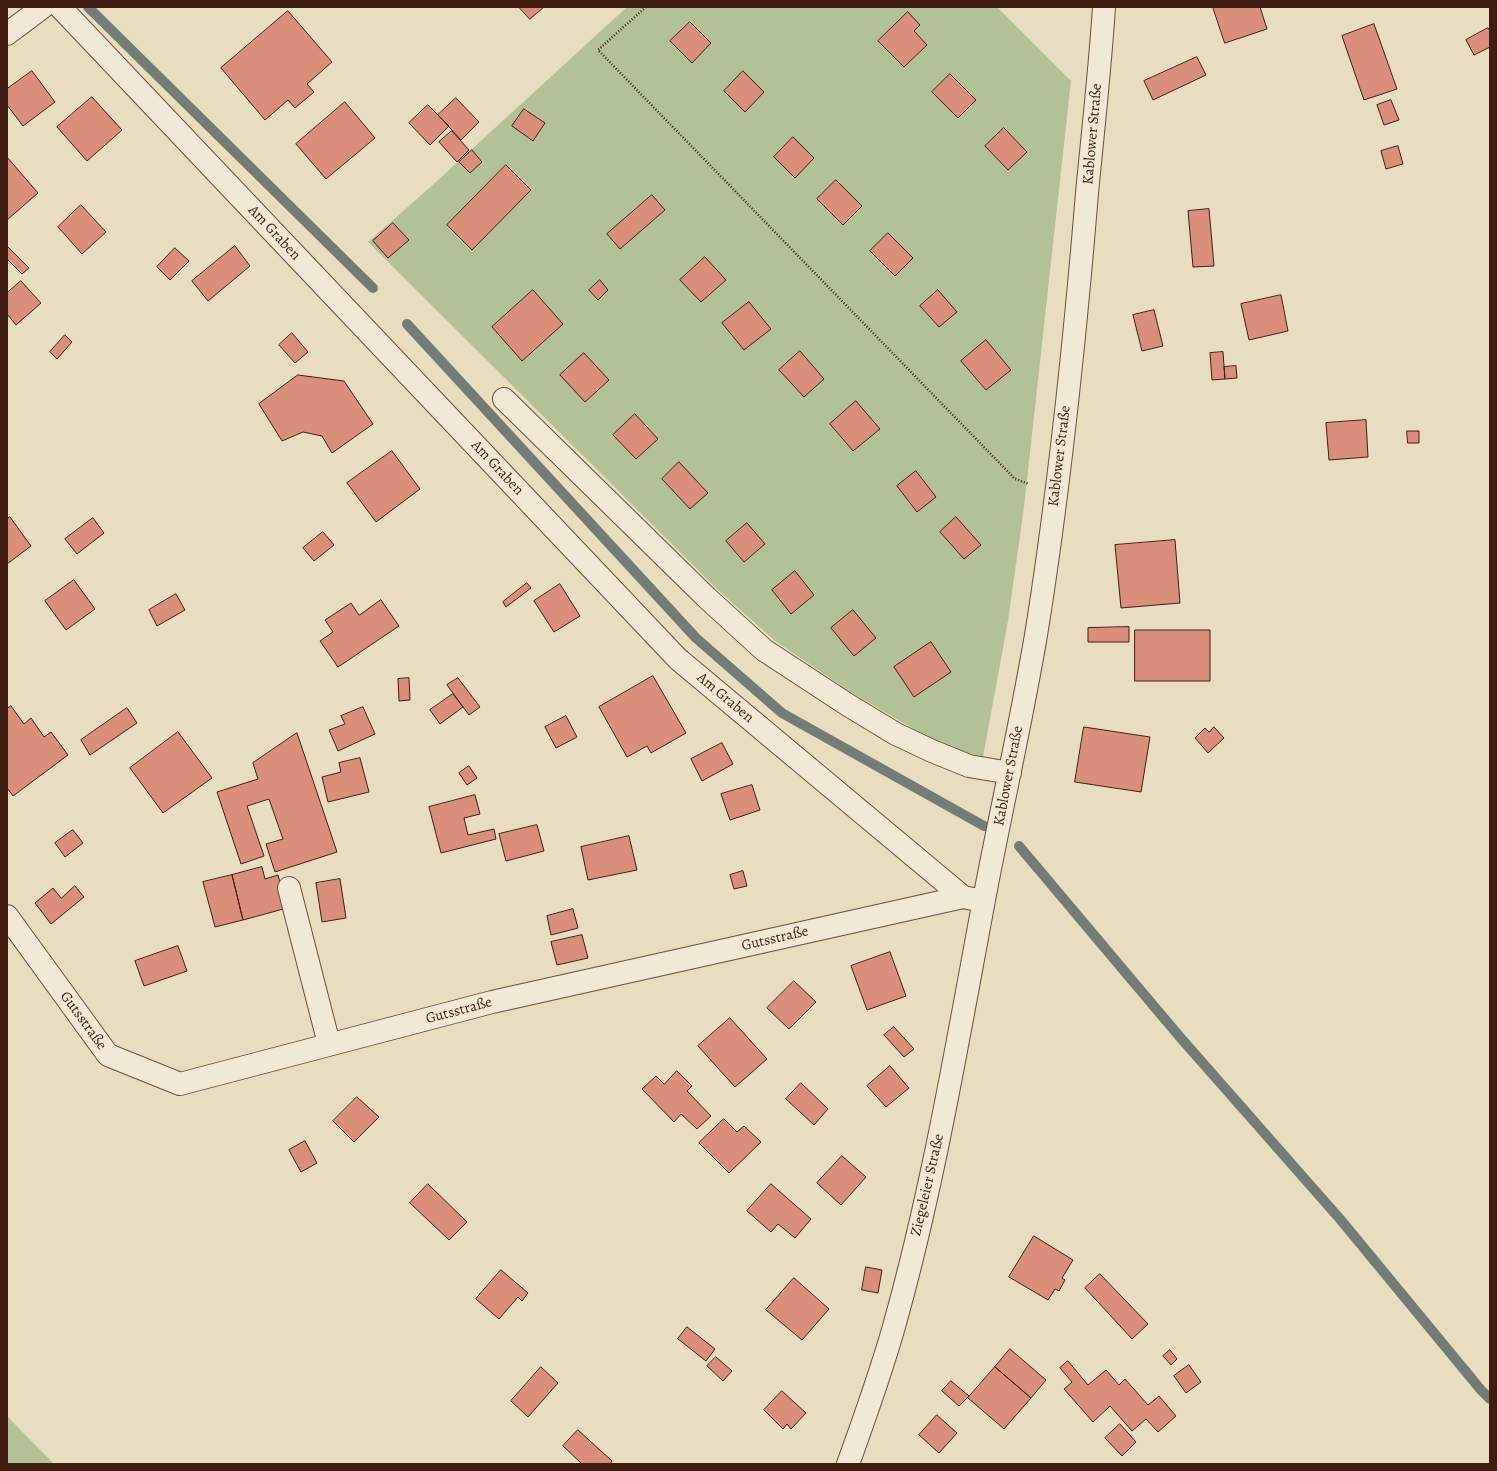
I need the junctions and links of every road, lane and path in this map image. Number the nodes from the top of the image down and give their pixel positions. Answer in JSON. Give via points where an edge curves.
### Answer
{"nodes":[{"id":1,"x":43,"y":7,"type":"edge"},
{"id":2,"x":60,"y":7,"type":"edge"},
{"id":3,"x":646,"y":7,"type":"edge"},
{"id":4,"x":1104,"y":7,"type":"edge"},
{"id":5,"x":7,"y":34,"type":"edge"},
{"id":6,"x":504,"y":399,"type":"dead end"},
{"id":7,"x":1056,"y":492,"type":"junction"},
{"id":8,"x":1010,"y":773,"type":"junction"},
{"id":9,"x":289,"y":888,"type":"dead end"},
{"id":10,"x":973,"y":899,"type":"junction"},
{"id":11,"x":7,"y":916,"type":"edge"},
{"id":12,"x":329,"y":1044,"type":"junction"},
{"id":13,"x":848,"y":1464,"type":"edge"}],
"edges":[{"from":1,"to":5,"type":"street"},
{"from":2,"to":10,"type":"street","name":"Am Graben","via":[[678,659]]},
{"from":3,"to":7,"type":"path","via":[[598,50],[1015,479]]},
{"from":4,"to":7,"type":"street","name":"Kablower Straße","via":[[1074,340]]},
{"from":6,"to":8,"type":"street","via":[[707,598],[764,650],[896,734],[969,766]]},
{"from":7,"to":8,"type":"street","name":"Kablower Straße","via":[[1036,630]]},
{"from":8,"to":10,"type":"street","name":"Kablower Straße"},
{"from":9,"to":12,"type":"street"},
{"from":10,"to":12,"type":"street","name":"Gutsstraße","via":[[492,1002]]},
{"from":10,"to":13,"type":"street","name":"Ziegeleier Straße","via":[[948,1090],[925,1202],[893,1330]]},
{"from":11,"to":12,"type":"street","name":"Gutsstraße","via":[[108,1055],[180,1084]]}]}
